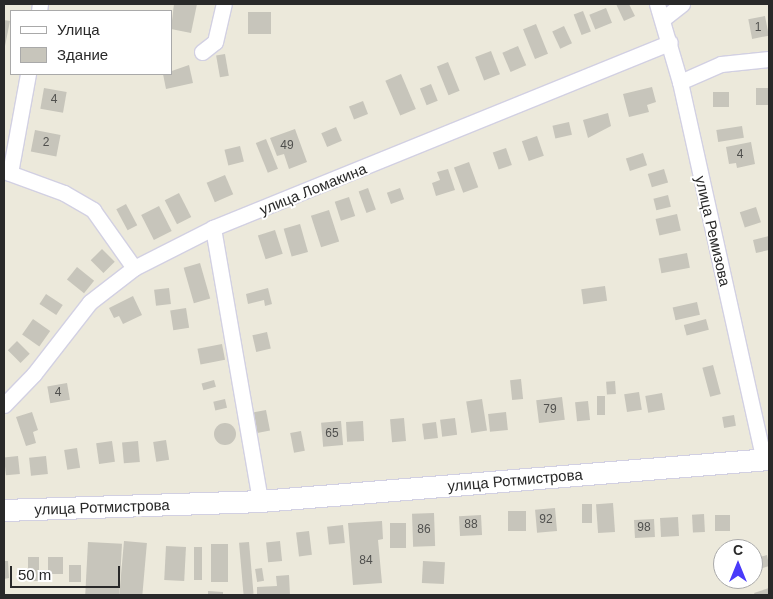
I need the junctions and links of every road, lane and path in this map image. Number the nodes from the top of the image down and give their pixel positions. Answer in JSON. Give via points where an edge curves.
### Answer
{"nodes":[{"id":1,"x":224,"y":4,"type":"edge"},
{"id":2,"x":658,"y":4,"type":"edge"},
{"id":3,"x":682,"y":4,"type":"edge"},
{"id":4,"x":664,"y":18,"type":"junction"},
{"id":5,"x":670,"y":42,"type":"junction"},
{"id":6,"x":202,"y":52,"type":"dead end"},
{"id":7,"x":769,"y":59,"type":"edge"},
{"id":8,"x":28,"y":75,"type":"edge"},
{"id":9,"x":680,"y":82,"type":"junction"},
{"id":10,"x":7,"y":172,"type":"edge"},
{"id":11,"x":213,"y":228,"type":"junction"},
{"id":12,"x":134,"y":268,"type":"junction"},
{"id":13,"x":4,"y":406,"type":"edge"},
{"id":14,"x":766,"y":460,"type":"edge"},
{"id":15,"x":260,"y":501,"type":"junction"},
{"id":16,"x":4,"y":510,"type":"edge"}],
"edges":[{"from":1,"to":6,"type":"street","via":[[215,42]]},
{"from":2,"to":4,"type":"street","name":"улица Ремизова"},
{"from":3,"to":4,"type":"street"},
{"from":4,"to":5,"type":"street","name":"улица Ремизова"},
{"from":5,"to":9,"type":"street","name":"улица Ремизова"},
{"from":5,"to":11,"type":"street","name":"улица Ломакина"},
{"from":7,"to":9,"type":"street","via":[[722,64]]},
{"from":8,"to":10,"type":"street"},
{"from":9,"to":14,"type":"street","name":"улица Ремизова"},
{"from":10,"to":12,"type":"street","via":[[64,193],[93,210]]},
{"from":11,"to":12,"type":"street","name":"улица Ломакина"},
{"from":11,"to":15,"type":"street"},
{"from":12,"to":13,"type":"street","name":"улица Ломакина","via":[[90,302],[38,369]]},
{"from":14,"to":15,"type":"street","name":"улица Ротмистрова"},
{"from":15,"to":16,"type":"street","name":"улица Ротмистрова"}]}
